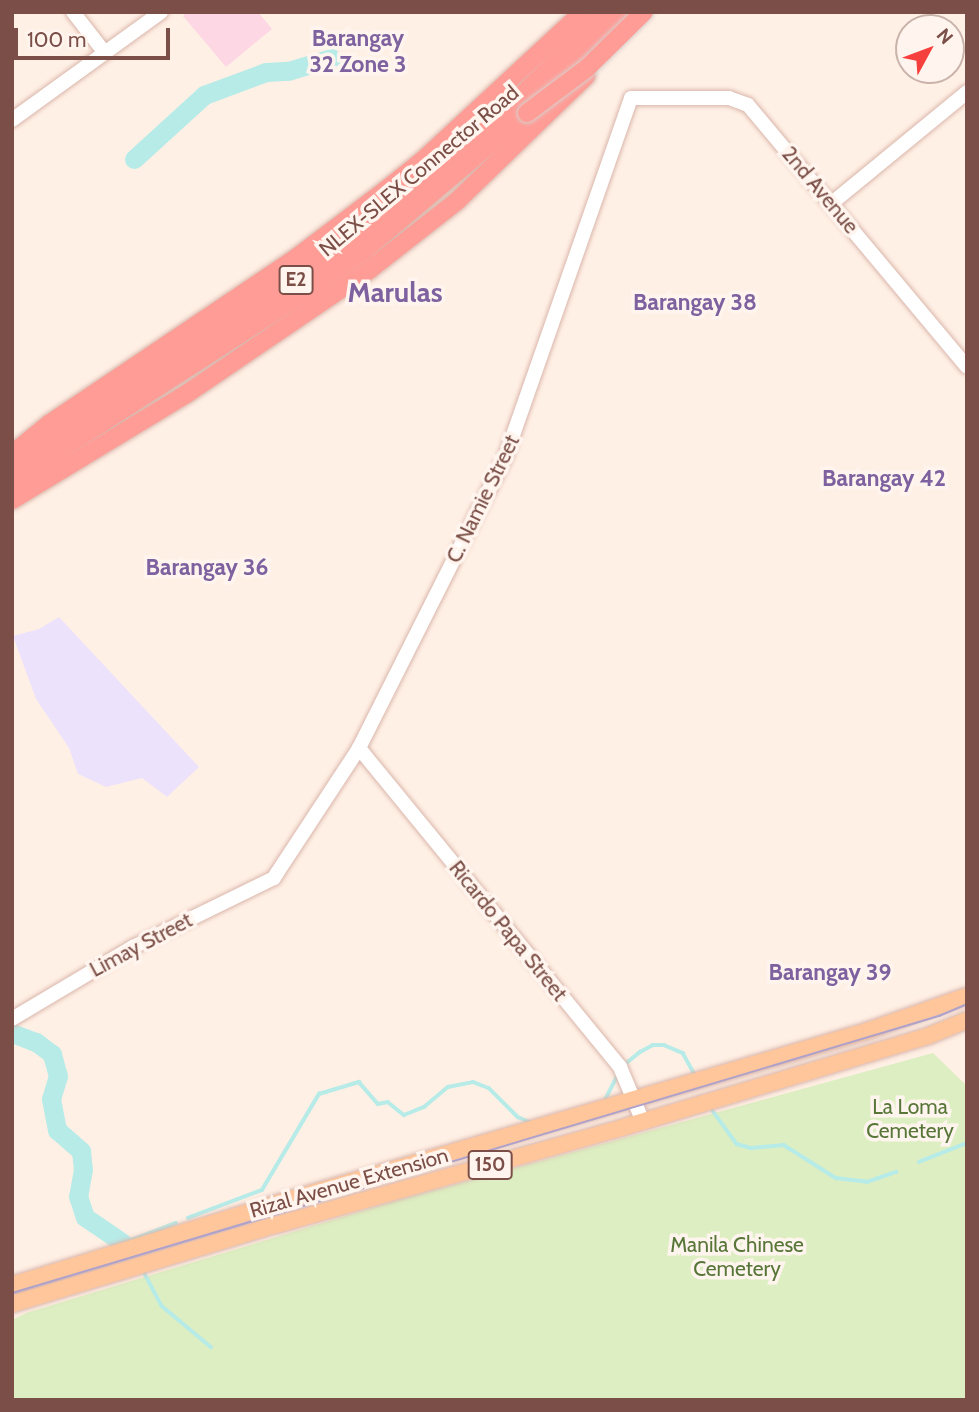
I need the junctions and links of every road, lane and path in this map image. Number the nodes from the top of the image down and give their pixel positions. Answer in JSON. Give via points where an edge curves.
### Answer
{"nodes":[{"id":1,"x":74,"y":12,"type":"edge"},
{"id":2,"x":161,"y":12,"type":"edge"},
{"id":3,"x":583,"y":12,"type":"edge"},
{"id":4,"x":595,"y":12,"type":"edge"},
{"id":5,"x":606,"y":12,"type":"edge"},
{"id":6,"x":626,"y":12,"type":"edge"},
{"id":7,"x":643,"y":12,"type":"edge"},
{"id":8,"x":105,"y":53,"type":"junction"},
{"id":9,"x":556,"y":64,"type":"junction"},
{"id":10,"x":967,"y":92,"type":"edge"},
{"id":11,"x":631,"y":98,"type":"joint"},
{"id":12,"x":527,"y":113,"type":"junction"},
{"id":13,"x":12,"y":120,"type":"edge"},
{"id":14,"x":832,"y":203,"type":"junction"},
{"id":15,"x":967,"y":367,"type":"edge"},
{"id":16,"x":12,"y":454,"type":"edge"},
{"id":17,"x":12,"y":464,"type":"edge"},
{"id":18,"x":12,"y":481,"type":"edge"},
{"id":19,"x":12,"y":500,"type":"edge"},
{"id":20,"x":359,"y":748,"type":"junction"},
{"id":21,"x":275,"y":875,"type":"joint"},
{"id":22,"x":967,"y":996,"type":"edge"},
{"id":23,"x":12,"y":1019,"type":"edge"},
{"id":24,"x":967,"y":1020,"type":"edge"},
{"id":25,"x":635,"y":1099,"type":"junction"},
{"id":26,"x":643,"y":1122,"type":"junction"},
{"id":27,"x":12,"y":1285,"type":"edge"},
{"id":28,"x":12,"y":1304,"type":"edge"}],
"edges":[{"from":1,"to":8,"type":"street"},
{"from":2,"to":8,"type":"street"},
{"from":3,"to":16,"type":"highway","via":[[422,161],[296,258],[48,424]]},
{"from":4,"to":9,"type":"highway"},
{"from":5,"to":9,"type":"highway","name":"NLEX-SLEX Connector Road","number":"E2"},
{"from":6,"to":12,"type":"highway","name":"NLEX-SLEX Connector Road","number":"E2","bridge":true},
{"from":7,"to":12,"type":"highway","bridge":true,"via":[[587,68]]},
{"from":7,"to":19,"type":"highway","via":[[576,86],[457,201],[282,331]]},
{"from":8,"to":13,"type":"street"},
{"from":9,"to":17,"type":"highway","name":"NLEX-SLEX Connector Road","number":"E2","via":[[443,168],[350,241]]},
{"from":10,"to":14,"type":"street"},
{"from":11,"to":14,"type":"street","name":"2nd Avenue","via":[[741,100]]},
{"from":11,"to":20,"type":"street","name":"C. Namie Street","via":[[505,458]]},
{"from":12,"to":18,"type":"highway","name":"NLEX-SLEX Connector Road","number":"E2","via":[[332,274]]},
{"from":14,"to":15,"type":"street","name":"2nd Avenue"},
{"from":20,"to":21,"type":"street","name":"C. Namie Street"},
{"from":20,"to":25,"type":"street","name":"Ricardo Papa Street","via":[[620,1067]]},
{"from":21,"to":23,"type":"street","name":"Limay Street","via":[[133,947]]},
{"from":22,"to":25,"type":"main road","name":"Rizal Avenue Extension","number":"150","via":[[867,1031]]},
{"from":24,"to":26,"type":"main road","name":"Rizal Avenue Extension","number":"150","via":[[928,1036]]},
{"from":25,"to":26,"type":"street","name":"Ricardo Papa Street"},
{"from":25,"to":27,"type":"main road","name":"Rizal Avenue Extension","number":"150"},
{"from":26,"to":28,"type":"main road","name":"Rizal Avenue Extension","number":"150"}]}
